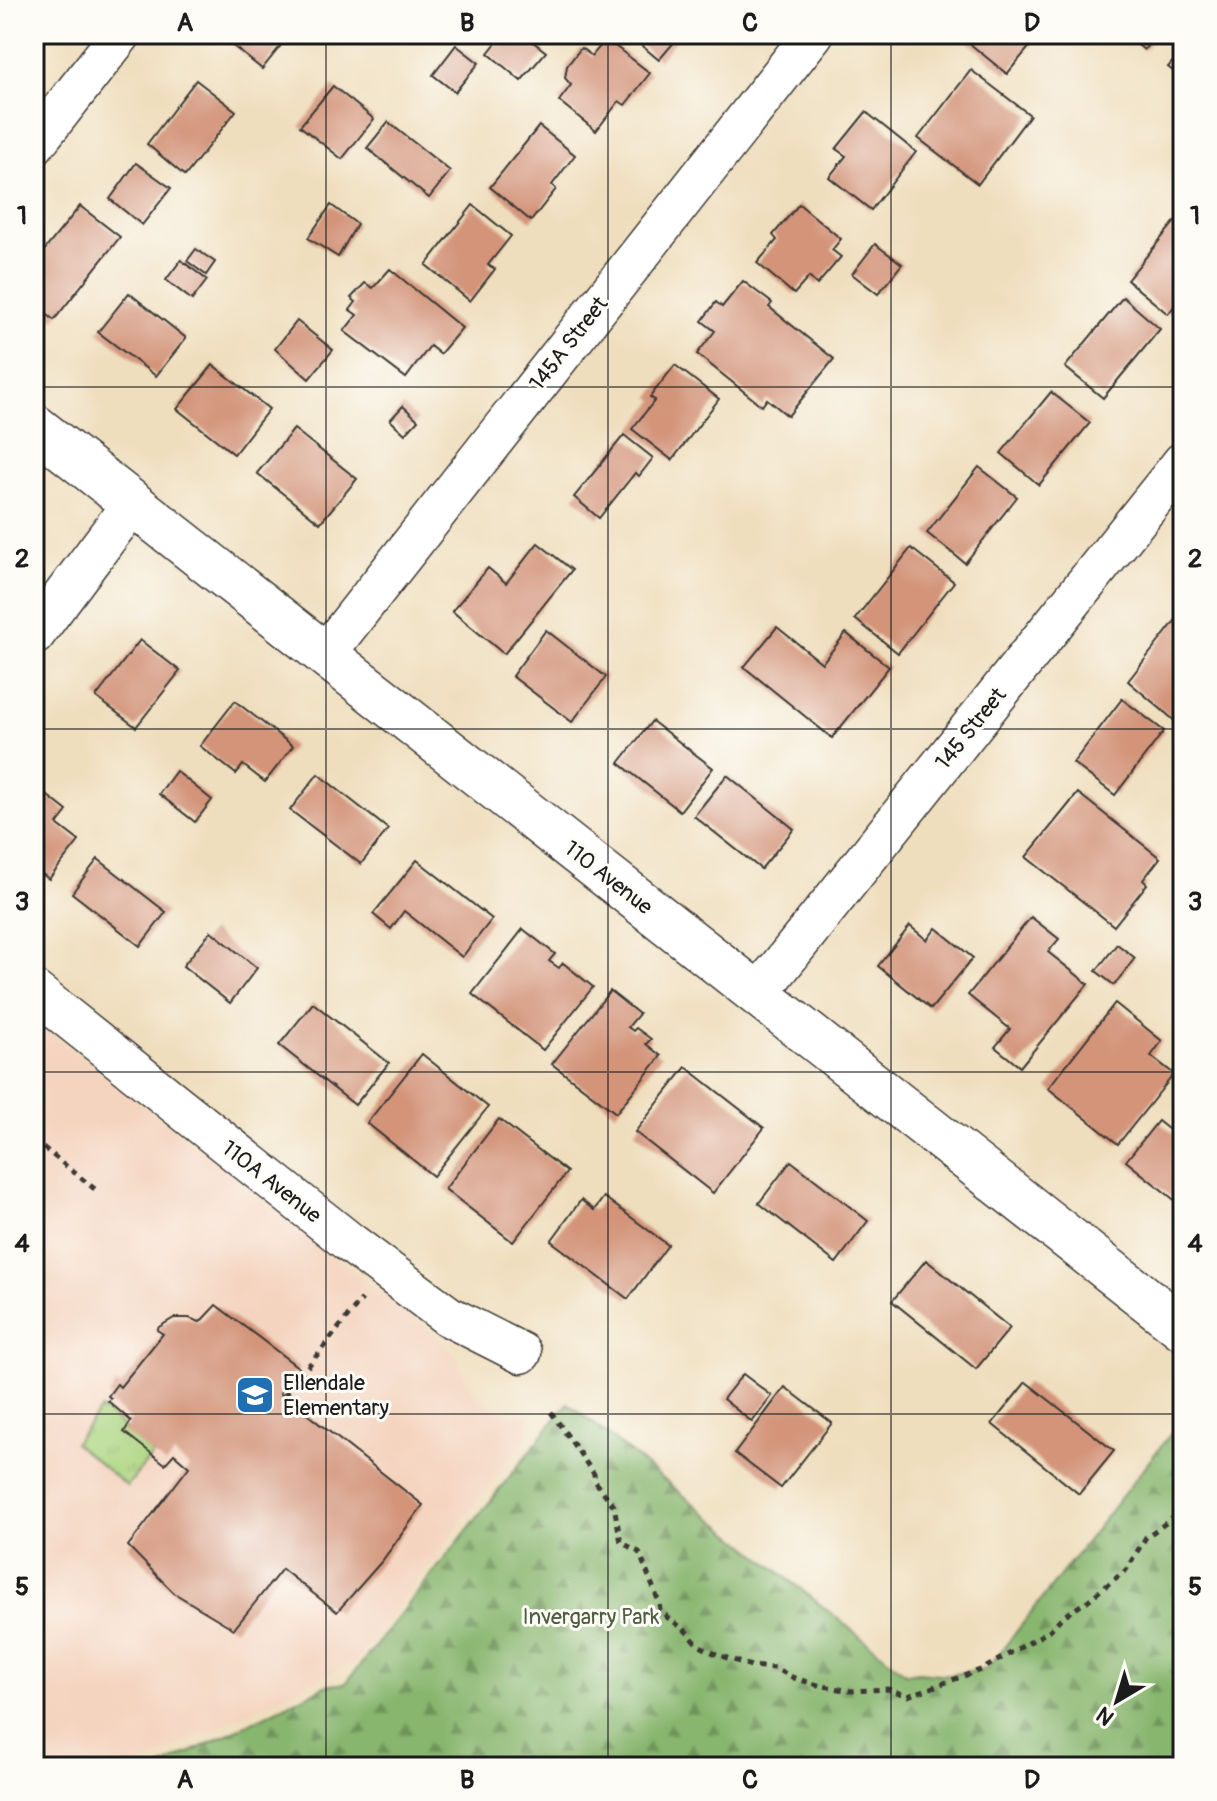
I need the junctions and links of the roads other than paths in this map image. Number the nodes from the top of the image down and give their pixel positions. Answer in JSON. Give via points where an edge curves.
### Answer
{"nodes":[{"id":1,"x":121,"y":34,"type":"edge"},
{"id":2,"x":813,"y":34,"type":"edge"},
{"id":3,"x":34,"y":145,"type":"edge"},
{"id":4,"x":34,"y":426,"type":"edge"},
{"id":5,"x":1183,"y":462,"type":"edge"},
{"id":6,"x":132,"y":504,"type":"junction"},
{"id":7,"x":34,"y":635,"type":"edge"},
{"id":8,"x":326,"y":653,"type":"junction"},
{"id":9,"x":34,"y":991,"type":"edge"},
{"id":10,"x":758,"y":994,"type":"junction"},
{"id":11,"x":1183,"y":1328,"type":"edge"},
{"id":12,"x":521,"y":1353,"type":"dead end"}],
"edges":[{"from":1,"to":3,"type":"street"},
{"from":2,"to":8,"type":"street","name":"145A Street"},
{"from":4,"to":6,"type":"street","name":"110 Avenue"},
{"from":5,"to":10,"type":"street","name":"145 Street"},
{"from":6,"to":7,"type":"street"},
{"from":6,"to":8,"type":"street","name":"110 Avenue"},
{"from":8,"to":10,"type":"street","name":"110 Avenue"},
{"from":9,"to":12,"type":"street","name":"110A Avenue","via":[[448,1316]]},
{"from":10,"to":11,"type":"street","name":"110 Avenue"}]}
